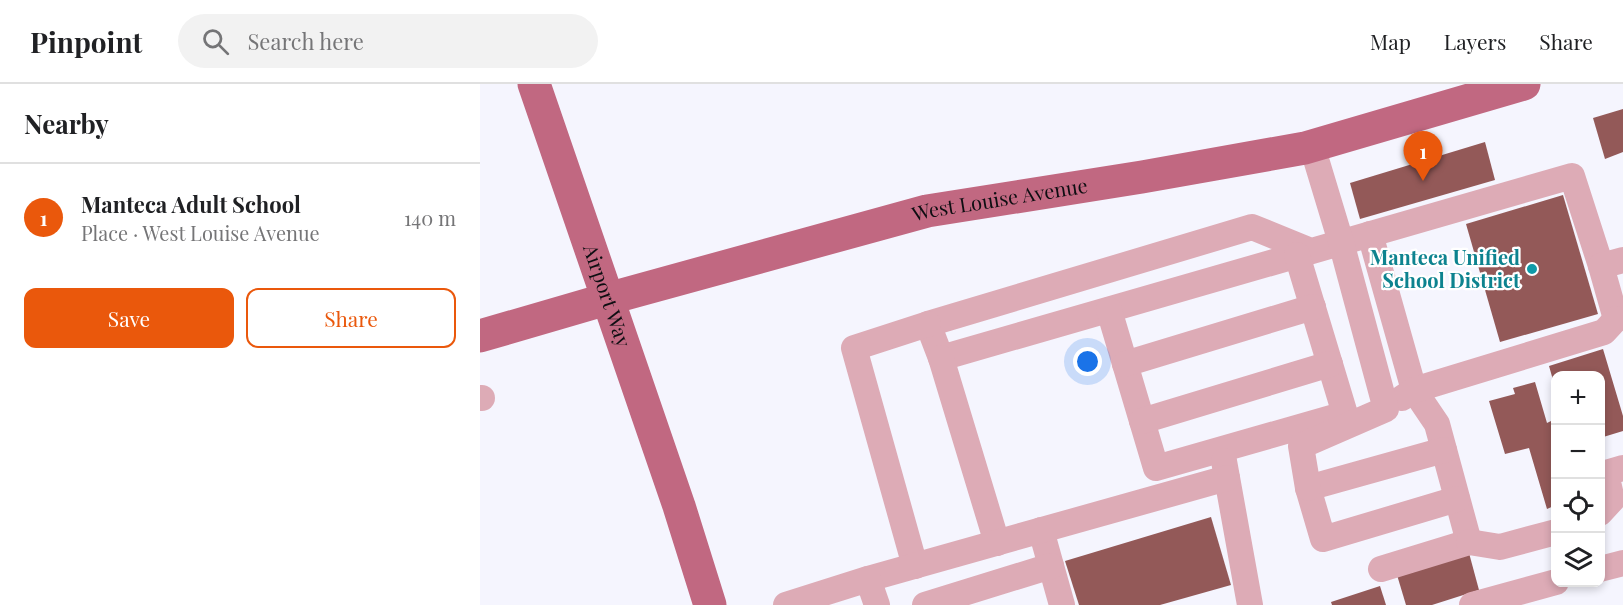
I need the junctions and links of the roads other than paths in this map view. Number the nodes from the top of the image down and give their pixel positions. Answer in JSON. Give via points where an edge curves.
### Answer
{"nodes":[{"id":1,"x":534,"y":84,"type":"edge"},
{"id":2,"x":1524,"y":84,"type":"edge"},
{"id":3,"x":1312,"y":146,"type":"junction"},
{"id":4,"x":1370,"y":234,"type":"junction"},
{"id":5,"x":1341,"y":242,"type":"junction"},
{"id":6,"x":1304,"y":253,"type":"junction"},
{"id":7,"x":1612,"y":263,"type":"edge"},
{"id":8,"x":607,"y":299,"type":"junction"},
{"id":9,"x":1313,"y":307,"type":"junction"},
{"id":10,"x":1109,"y":310,"type":"junction"},
{"id":11,"x":1619,"y":318,"type":"edge"},
{"id":12,"x":928,"y":324,"type":"junction"},
{"id":13,"x":480,"y":336,"type":"edge"},
{"id":14,"x":941,"y":358,"type":"junction"},
{"id":15,"x":1125,"y":364,"type":"junction"},
{"id":16,"x":1330,"y":364,"type":"junction"},
{"id":17,"x":1414,"y":390,"type":"junction"},
{"id":18,"x":1386,"y":409,"type":"junction"},
{"id":19,"x":1347,"y":420,"type":"junction"},
{"id":20,"x":1142,"y":422,"type":"junction"},
{"id":21,"x":1222,"y":449,"type":"junction"},
{"id":22,"x":1444,"y":450,"type":"junction"},
{"id":23,"x":1156,"y":468,"type":"junction"},
{"id":24,"x":1623,"y":468,"type":"edge"},
{"id":25,"x":1227,"y":478,"type":"junction"},
{"id":26,"x":1308,"y":488,"type":"junction"},
{"id":27,"x":1162,"y":496,"type":"junction"},
{"id":28,"x":1457,"y":499,"type":"junction"},
{"id":29,"x":1605,"y":508,"type":"edge"},
{"id":30,"x":1041,"y":530,"type":"junction"},
{"id":31,"x":1552,"y":533,"type":"edge"},
{"id":32,"x":1469,"y":542,"type":"junction"},
{"id":33,"x":997,"y":543,"type":"junction"},
{"id":34,"x":1623,"y":563,"type":"edge"},
{"id":35,"x":915,"y":566,"type":"junction"},
{"id":36,"x":1051,"y":566,"type":"junction"},
{"id":37,"x":1605,"y":568,"type":"edge"},
{"id":38,"x":1381,"y":569,"type":"dead end"},
{"id":39,"x":868,"y":579,"type":"junction"},
{"id":40,"x":1551,"y":583,"type":"edge"},
{"id":41,"x":710,"y":605,"type":"edge"},
{"id":42,"x":786,"y":605,"type":"edge"},
{"id":43,"x":877,"y":605,"type":"edge"},
{"id":44,"x":924,"y":605,"type":"edge"},
{"id":45,"x":1062,"y":605,"type":"edge"},
{"id":46,"x":1250,"y":605,"type":"edge"},
{"id":47,"x":1472,"y":605,"type":"edge"}],
"edges":[{"from":1,"to":8,"type":"main road","name":"Airport Way"},
{"from":2,"to":3,"type":"main road","name":"West Louise Avenue"},
{"from":3,"to":5,"type":"lane"},
{"from":3,"to":8,"type":"main road","name":"West Louise Avenue","via":[[927,211]]},
{"from":4,"to":5,"type":"lane"},
{"from":4,"to":7,"type":"lane","via":[[1572,176]]},
{"from":4,"to":17,"type":"lane"},
{"from":5,"to":6,"type":"lane"},
{"from":5,"to":18,"type":"lane"},
{"from":6,"to":9,"type":"lane"},
{"from":6,"to":10,"type":"lane"},
{"from":6,"to":12,"type":"lane","via":[[1252,227]]},
{"from":7,"to":11,"type":"lane"},
{"from":8,"to":13,"type":"main road","name":"West Louise Avenue"},
{"from":8,"to":41,"type":"main road","name":"Airport Way"},
{"from":9,"to":15,"type":"lane"},
{"from":9,"to":16,"type":"lane"},
{"from":10,"to":14,"type":"lane"},
{"from":10,"to":15,"type":"lane"},
{"from":11,"to":17,"type":"lane","via":[[1604,332]]},
{"from":12,"to":14,"type":"lane"},
{"from":12,"to":35,"type":"lane","via":[[854,348]]},
{"from":14,"to":33,"type":"lane"},
{"from":15,"to":20,"type":"lane"},
{"from":16,"to":19,"type":"lane"},
{"from":16,"to":20,"type":"lane"},
{"from":17,"to":18,"type":"lane"},
{"from":17,"to":22,"type":"lane","via":[[1437,424]]},
{"from":18,"to":19,"type":"lane"},
{"from":19,"to":21,"type":"lane"},
{"from":19,"to":26,"type":"lane","via":[[1301,446]]},
{"from":20,"to":23,"type":"lane"},
{"from":21,"to":23,"type":"lane"},
{"from":21,"to":25,"type":"lane"},
{"from":22,"to":26,"type":"lane"},
{"from":22,"to":28,"type":"lane"},
{"from":23,"to":27,"type":"lane"},
{"from":24,"to":29,"type":"lane","via":[[1606,473],[1612,500]]},
{"from":25,"to":27,"type":"lane"},
{"from":25,"to":46,"type":"lane"},
{"from":26,"to":28,"type":"lane","via":[[1323,539]]},
{"from":27,"to":30,"type":"lane"},
{"from":28,"to":32,"type":"lane"},
{"from":30,"to":33,"type":"lane"},
{"from":30,"to":36,"type":"lane"},
{"from":31,"to":32,"type":"lane","via":[[1500,547]]},
{"from":32,"to":38,"type":"lane"},
{"from":33,"to":35,"type":"lane"},
{"from":34,"to":37,"type":"lane"},
{"from":35,"to":39,"type":"lane"},
{"from":36,"to":44,"type":"lane"},
{"from":36,"to":45,"type":"lane"},
{"from":39,"to":42,"type":"lane"},
{"from":39,"to":43,"type":"lane"},
{"from":40,"to":47,"type":"lane"}]}
